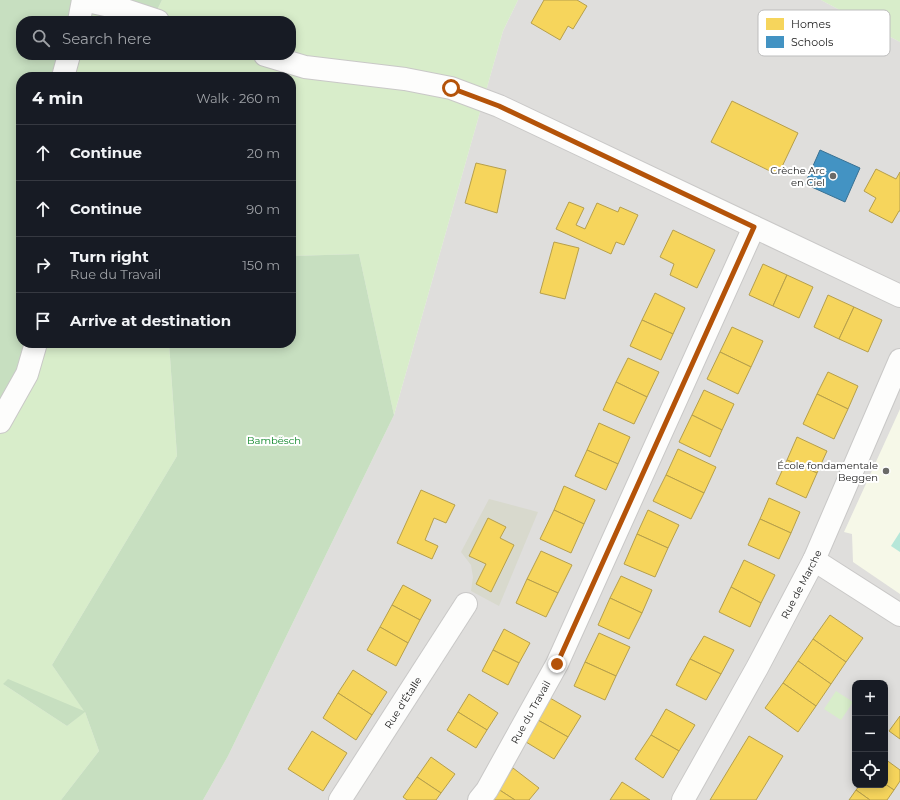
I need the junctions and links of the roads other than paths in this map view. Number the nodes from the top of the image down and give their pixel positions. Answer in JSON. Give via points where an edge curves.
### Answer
{"nodes":[{"id":1,"x":84,"y":0,"type":"edge"},
{"id":2,"x":80,"y":16,"type":"edge"},
{"id":3,"x":143,"y":16,"type":"edge"},
{"id":4,"x":68,"y":60,"type":"edge"},
{"id":5,"x":282,"y":60,"type":"edge"},
{"id":6,"x":64,"y":72,"type":"edge"},
{"id":7,"x":754,"y":227,"type":"junction"},
{"id":8,"x":900,"y":296,"type":"edge"},
{"id":9,"x":35,"y":348,"type":"edge"},
{"id":10,"x":900,"y":360,"type":"edge"},
{"id":11,"x":0,"y":422,"type":"edge"},
{"id":12,"x":814,"y":560,"type":"junction"},
{"id":13,"x":466,"y":604,"type":"dead end"},
{"id":14,"x":900,"y":615,"type":"edge"},
{"id":15,"x":340,"y":800,"type":"edge"},
{"id":16,"x":479,"y":800,"type":"edge"},
{"id":17,"x":683,"y":800,"type":"edge"}],
"edges":[{"from":1,"to":2,"type":"street"},
{"from":1,"to":3,"type":"street"},
{"from":4,"to":6,"type":"street"},
{"from":5,"to":7,"type":"street","via":[[305,67],[405,79],[451,88],[499,106]]},
{"from":7,"to":8,"type":"street"},
{"from":7,"to":16,"type":"street","name":"Rue du Travail","via":[[557,664]]},
{"from":9,"to":11,"type":"street","via":[[27,374]]},
{"from":10,"to":12,"type":"street","name":"Rue de Marche"},
{"from":12,"to":14,"type":"street"},
{"from":12,"to":17,"type":"street","name":"Rue de Marche"},
{"from":13,"to":15,"type":"street","name":"Rue d'Étalle"}]}
